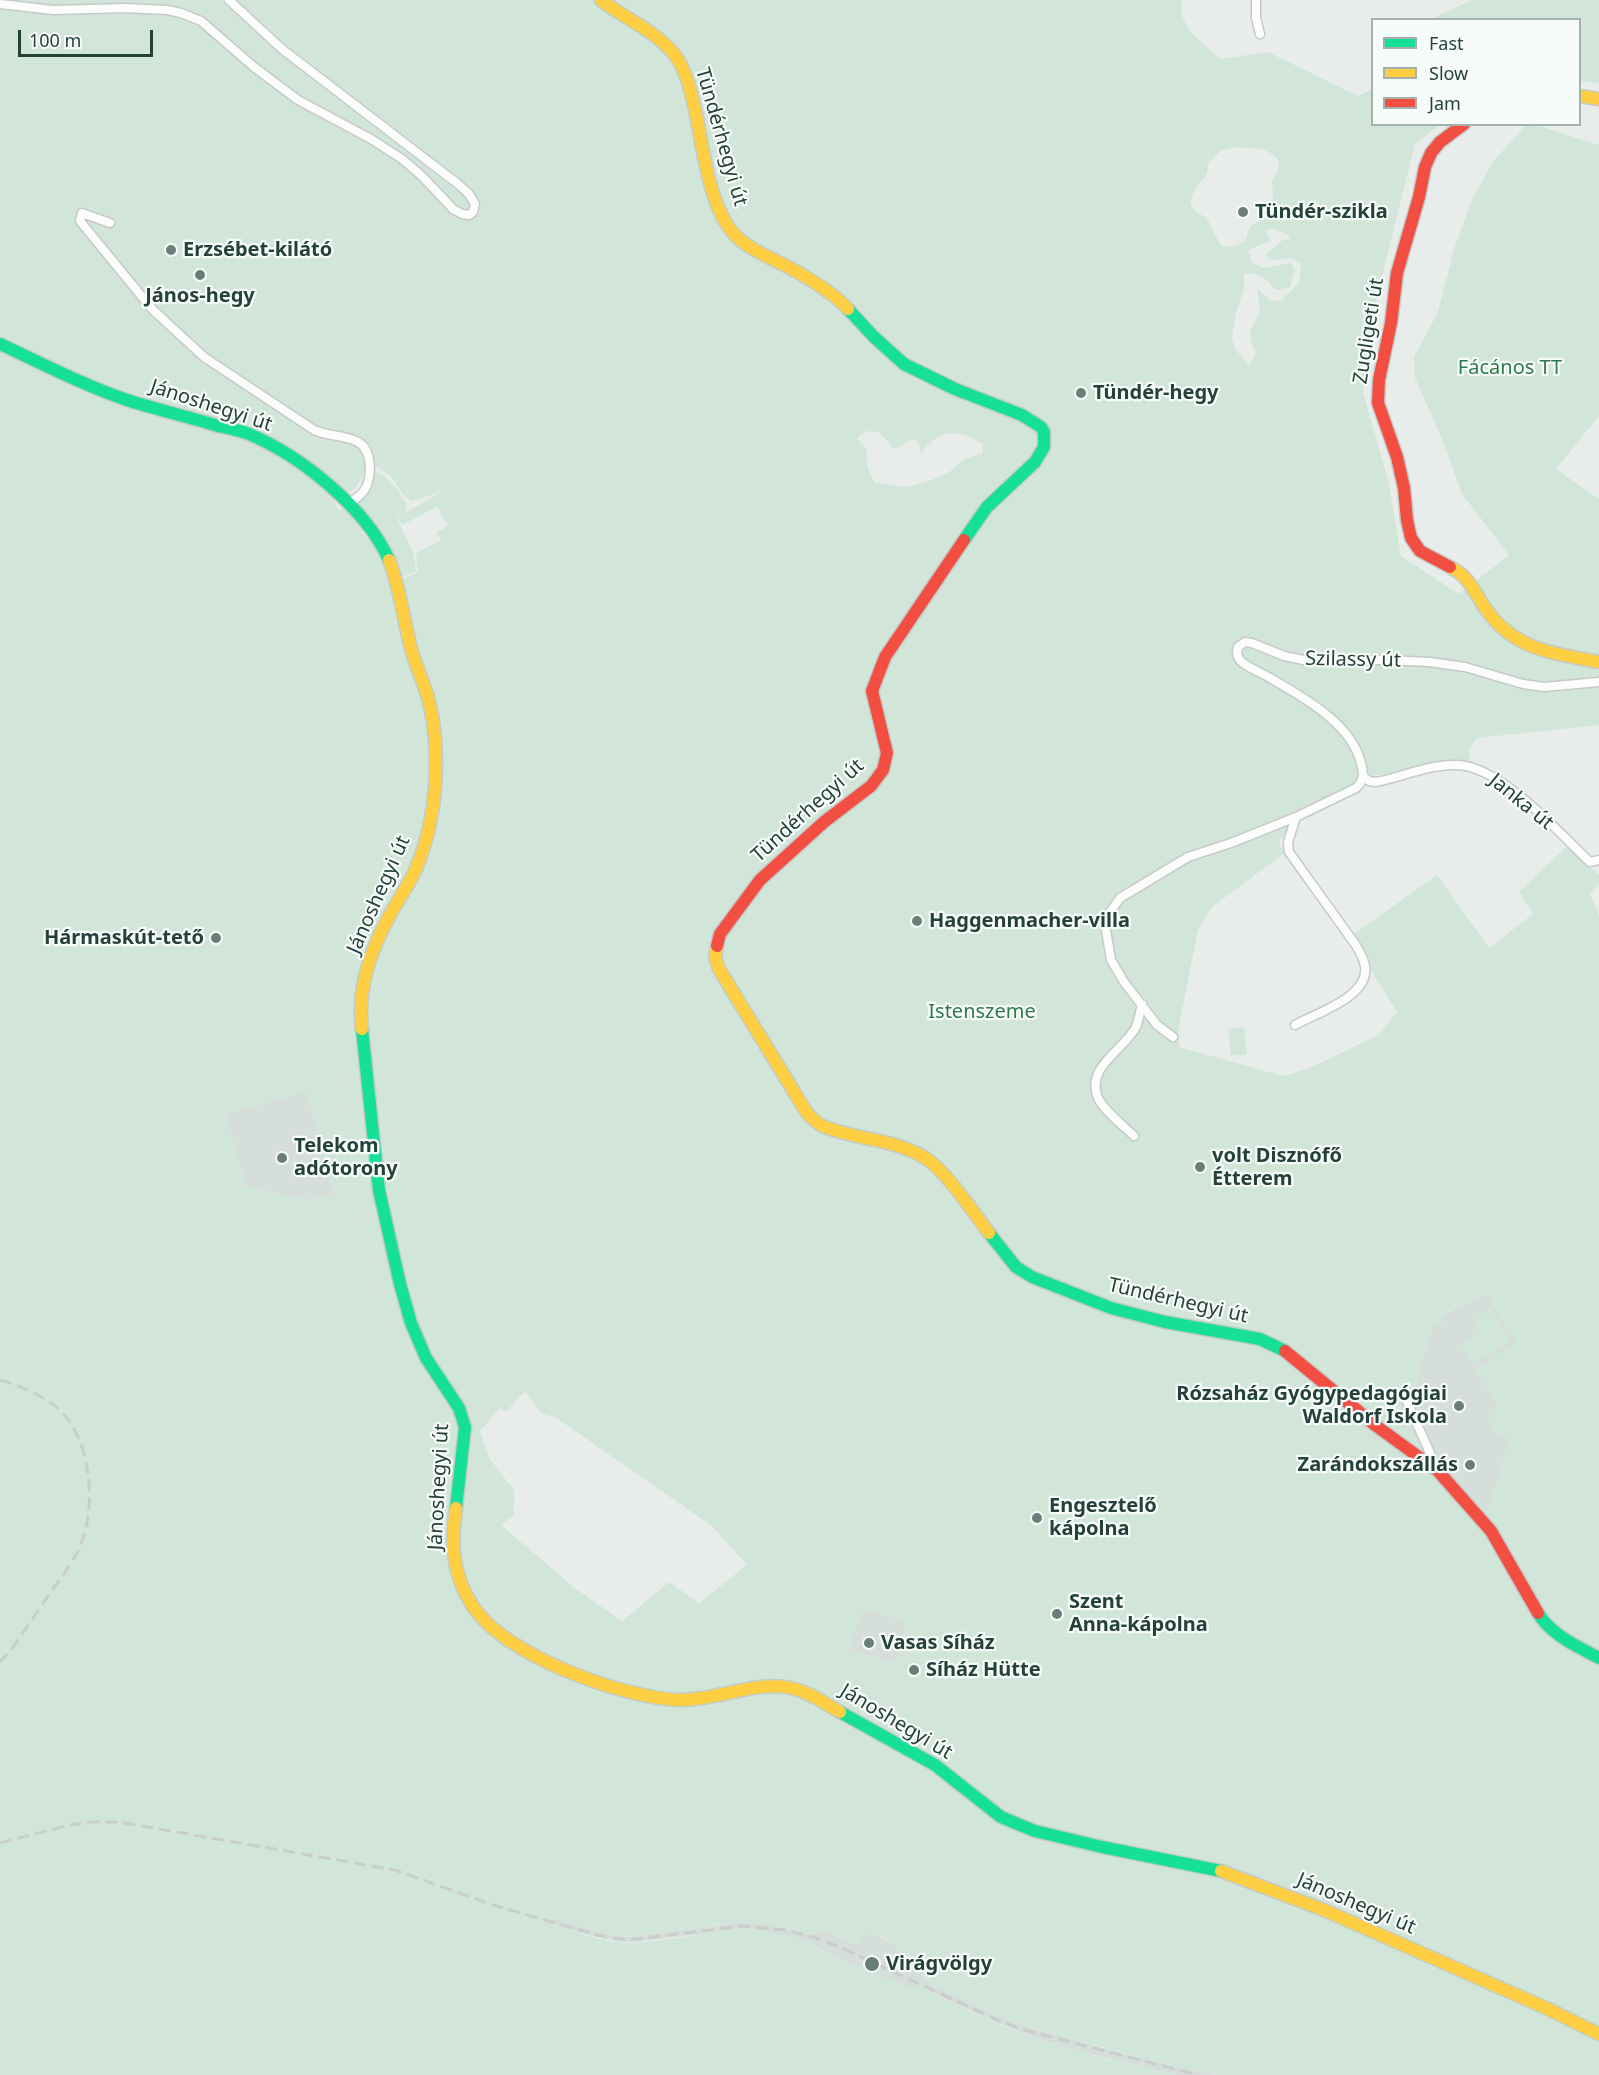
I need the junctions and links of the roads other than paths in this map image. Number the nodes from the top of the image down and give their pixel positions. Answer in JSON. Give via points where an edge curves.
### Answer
{"nodes":[{"id":1,"x":229,"y":0,"type":"edge"},
{"id":2,"x":602,"y":0,"type":"edge"},
{"id":3,"x":1256,"y":0,"type":"edge"},
{"id":4,"x":0,"y":4,"type":"edge"},
{"id":5,"x":1260,"y":34,"type":"dead end"},
{"id":6,"x":1581,"y":96,"type":"edge"},
{"id":7,"x":1599,"y":99,"type":"edge"},
{"id":8,"x":1461,"y":126,"type":"edge"},
{"id":9,"x":110,"y":223,"type":"dead end"},
{"id":10,"x":0,"y":344,"type":"edge"},
{"id":11,"x":348,"y":504,"type":"junction"},
{"id":12,"x":1599,"y":662,"type":"edge"},
{"id":13,"x":1599,"y":682,"type":"edge"},
{"id":14,"x":1363,"y":776,"type":"junction"},
{"id":15,"x":1296,"y":817,"type":"junction"},
{"id":16,"x":1599,"y":860,"type":"edge"},
{"id":17,"x":1142,"y":1004,"type":"junction"},
{"id":18,"x":1294,"y":1025,"type":"dead end"},
{"id":19,"x":1173,"y":1037,"type":"dead end"},
{"id":20,"x":1134,"y":1136,"type":"dead end"},
{"id":21,"x":1405,"y":1397,"type":"dead end"},
{"id":22,"x":1438,"y":1471,"type":"junction"},
{"id":23,"x":1599,"y":1658,"type":"edge"},
{"id":24,"x":1599,"y":2034,"type":"edge"}],
"edges":[{"from":1,"to":4,"type":"street","via":[[282,49],[458,184],[475,204],[473,212],[462,214],[453,209],[402,159],[298,100],[201,21],[166,10],[52,10]]},
{"from":2,"to":22,"type":"street","name":"Tündérhegyi út","via":[[650,32],[679,61],[690,87],[715,202],[736,237],[824,289],[904,364],[1022,415],[1041,427],[1045,436],[1044,447],[1035,462],[987,507],[882,664],[872,692],[887,753],[883,770],[871,786],[760,880],[720,933],[715,957],[719,969],[807,1113],[824,1127],[882,1141],[928,1160],[1016,1267],[1111,1308],[1260,1339],[1286,1352]]},
{"from":3,"to":5,"type":"street"},
{"from":6,"to":7,"type":"street"},
{"from":8,"to":12,"type":"street","name":"Zugligeti út","via":[[1440,142],[1425,167],[1397,273],[1379,380],[1378,403],[1397,457],[1411,538],[1420,551],[1465,577],[1502,629],[1524,644]]},
{"from":9,"to":11,"type":"street","via":[[82,213],[80,221],[152,309],[204,357],[314,430],[359,442],[365,449],[368,479],[363,492]]},
{"from":10,"to":11,"type":"street","name":"Jánoshegyi út","via":[[130,401],[214,423],[260,440],[307,467]]},
{"from":11,"to":24,"type":"street","name":"Jánoshegyi út","via":[[381,543],[392,566],[434,728],[436,779],[427,837],[413,875],[371,956],[360,1014],[379,1190],[400,1284],[426,1358],[459,1408],[465,1427],[452,1537],[463,1587],[477,1612],[496,1631],[562,1669],[645,1696],[695,1700],[773,1686],[805,1692],[935,1765],[1001,1817],[1035,1831],[1229,1873],[1396,1941]]},
{"from":13,"to":14,"type":"street","name":"Szilassy út","via":[[1544,687],[1453,666],[1387,660],[1304,660],[1252,643],[1241,644],[1237,651],[1241,662],[1300,695],[1347,733],[1359,755]]},
{"from":14,"to":15,"type":"street","via":[[1356,788]]},
{"from":14,"to":16,"type":"street","name":"Janka út","via":[[1376,782],[1415,771],[1456,765],[1473,767],[1504,784],[1590,862]]},
{"from":15,"to":17,"type":"street","via":[[1188,857],[1120,898],[1105,924],[1106,938],[1111,960]]},
{"from":15,"to":18,"type":"street","via":[[1289,852],[1359,950],[1365,967],[1364,978],[1351,997]]},
{"from":17,"to":19,"type":"street","via":[[1156,1025]]},
{"from":17,"to":20,"type":"street","via":[[1137,1026],[1106,1062],[1097,1080],[1098,1099]]},
{"from":21,"to":22,"type":"street"},
{"from":22,"to":23,"type":"street","via":[[1491,1531],[1544,1624]]}]}
